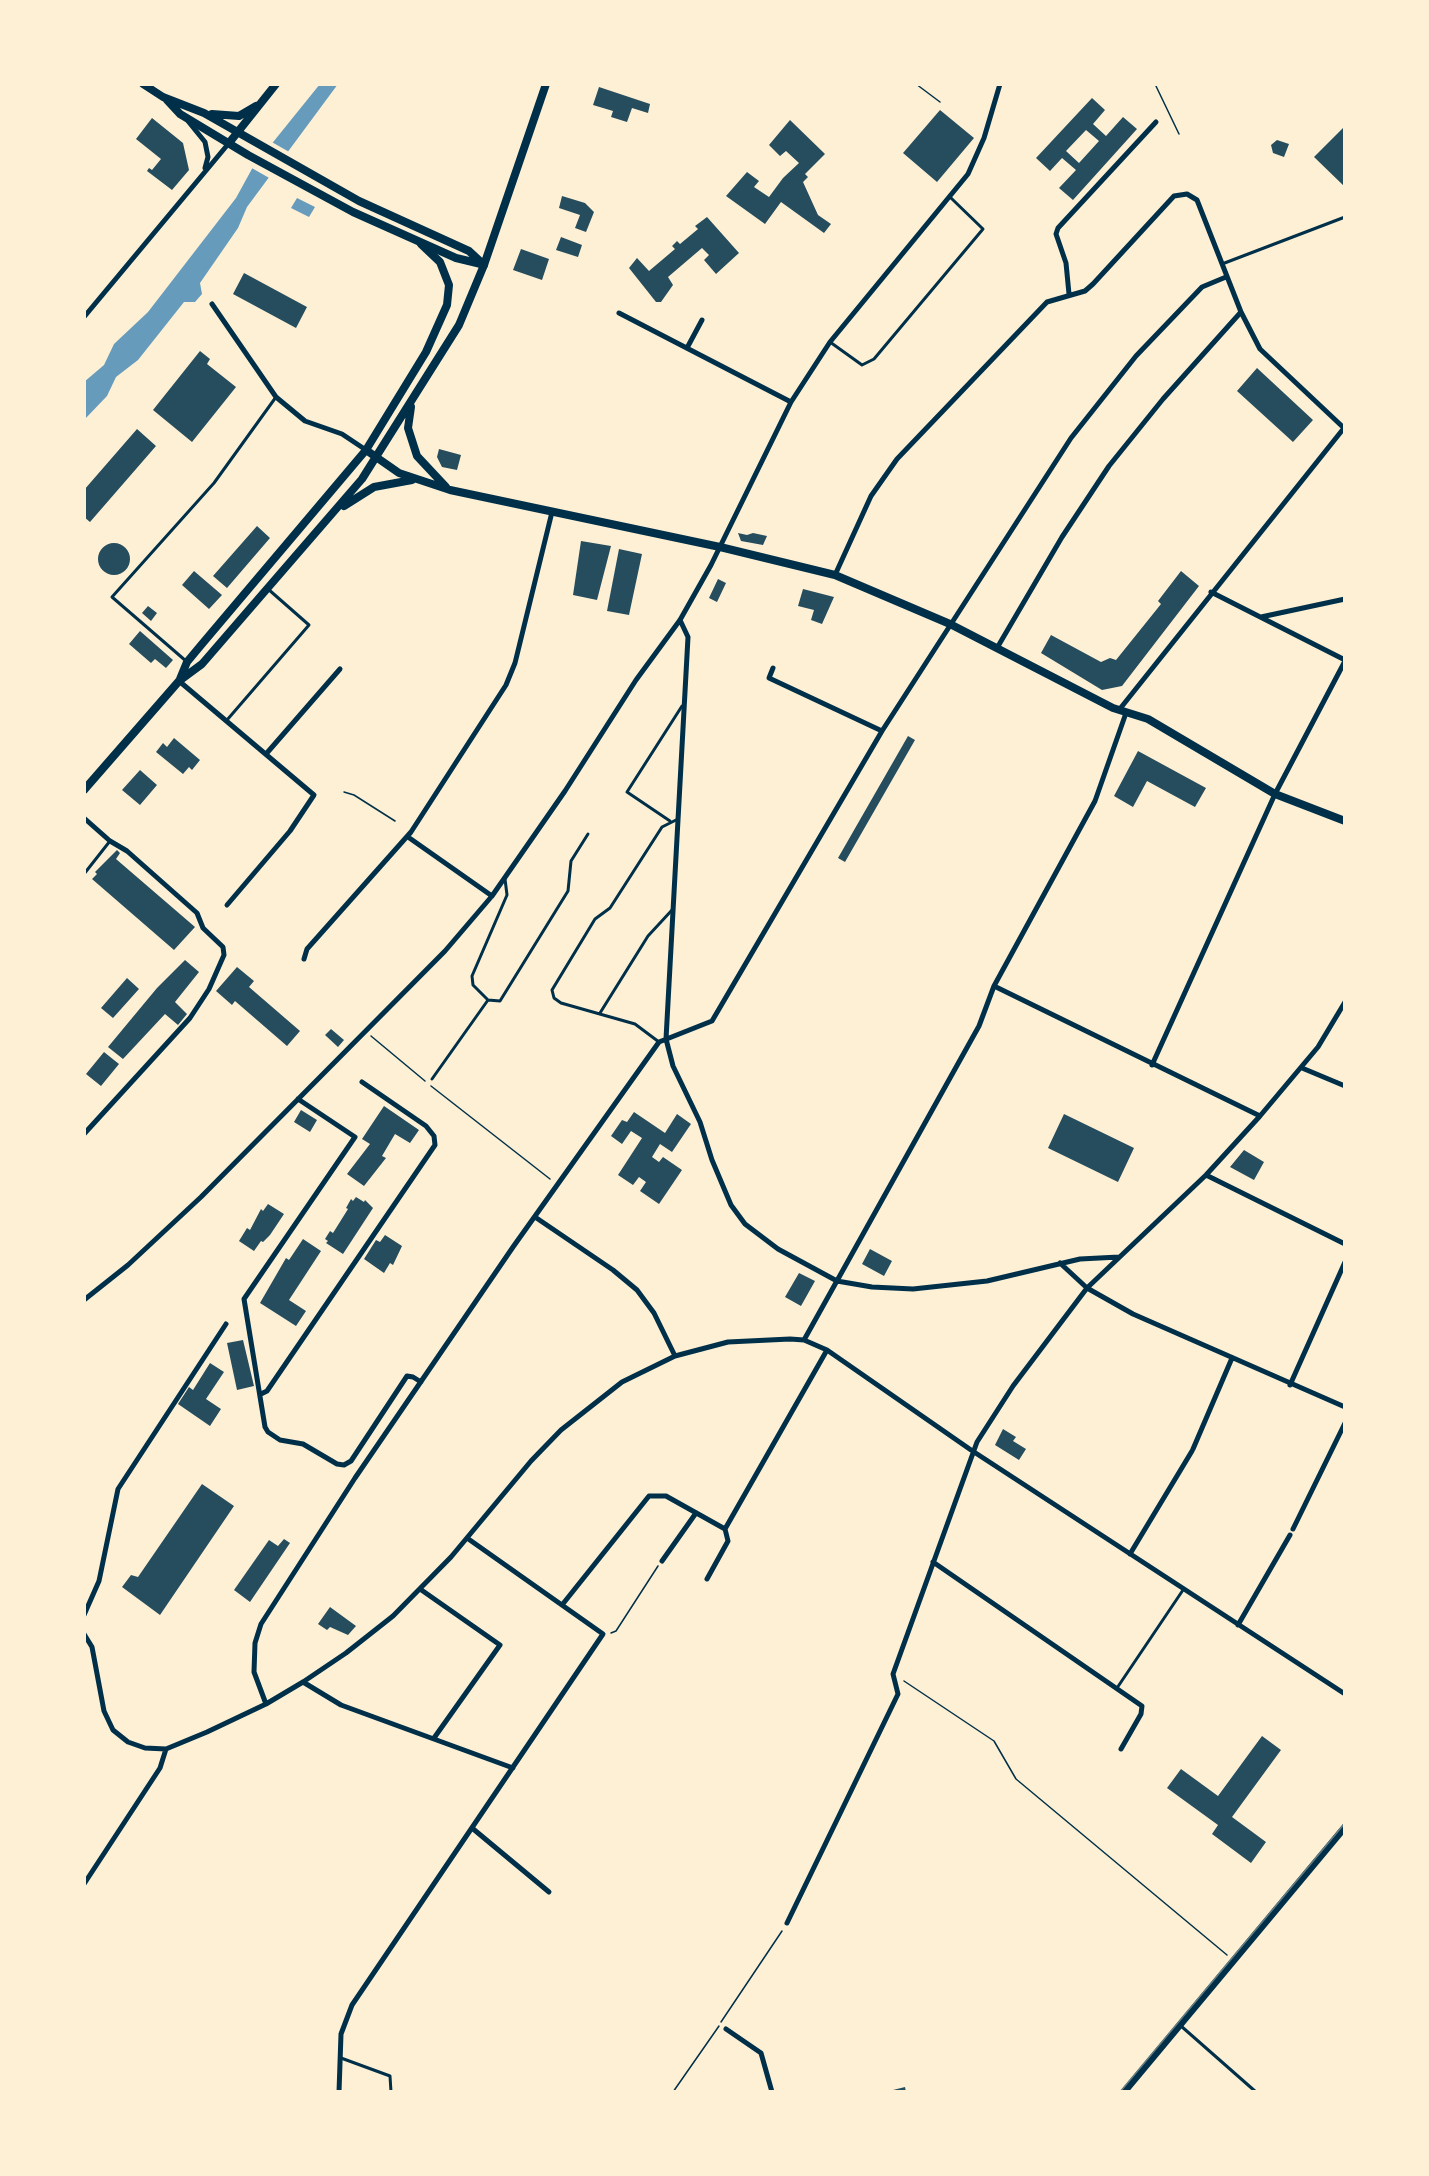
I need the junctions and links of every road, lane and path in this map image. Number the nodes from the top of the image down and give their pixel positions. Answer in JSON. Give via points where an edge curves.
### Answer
{"nodes":[{"id":1,"x":143,"y":84,"type":"edge"},
{"id":2,"x":276,"y":84,"type":"edge"},
{"id":3,"x":546,"y":84,"type":"edge"},
{"id":4,"x":916,"y":84,"type":"edge"},
{"id":5,"x":1000,"y":84,"type":"edge"},
{"id":6,"x":1155,"y":84,"type":"edge"},
{"id":7,"x":268,"y":95,"type":"junction"},
{"id":8,"x":164,"y":97,"type":"junction"},
{"id":9,"x":940,"y":102,"type":"dead end"},
{"id":10,"x":204,"y":113,"type":"junction"},
{"id":11,"x":180,"y":114,"type":"junction"},
{"id":12,"x":1156,"y":122,"type":"dead end"},
{"id":13,"x":238,"y":133,"type":"junction"},
{"id":14,"x":1179,"y":134,"type":"dead end"},
{"id":15,"x":229,"y":143,"type":"junction"},
{"id":16,"x":203,"y":174,"type":"junction"},
{"id":17,"x":951,"y":198,"type":"junction"},
{"id":18,"x":1345,"y":217,"type":"edge"},
{"id":19,"x":420,"y":243,"type":"junction"},
{"id":20,"x":1222,"y":264,"type":"junction"},
{"id":21,"x":484,"y":265,"type":"junction"},
{"id":22,"x":1226,"y":277,"type":"junction"},
{"id":23,"x":1069,"y":294,"type":"junction"},
{"id":24,"x":212,"y":304,"type":"dead end"},
{"id":25,"x":1241,"y":312,"type":"junction"},
{"id":26,"x":619,"y":313,"type":"dead end"},
{"id":27,"x":84,"y":317,"type":"edge"},
{"id":28,"x":702,"y":320,"type":"dead end"},
{"id":29,"x":830,"y":342,"type":"junction"},
{"id":30,"x":687,"y":348,"type":"junction"},
{"id":31,"x":276,"y":397,"type":"junction"},
{"id":32,"x":791,"y":402,"type":"junction"},
{"id":33,"x":411,"y":404,"type":"junction"},
{"id":34,"x":1345,"y":428,"type":"edge"},
{"id":35,"x":366,"y":450,"type":"junction"},
{"id":36,"x":377,"y":458,"type":"junction"},
{"id":37,"x":414,"y":480,"type":"junction"},
{"id":38,"x":450,"y":490,"type":"junction"},
{"id":39,"x":335,"y":512,"type":"junction"},
{"id":40,"x":552,"y":512,"type":"junction"},
{"id":41,"x":720,"y":547,"type":"junction"},
{"id":42,"x":835,"y":575,"type":"junction"},
{"id":43,"x":268,"y":589,"type":"junction"},
{"id":44,"x":1211,"y":592,"type":"junction"},
{"id":45,"x":1345,"y":599,"type":"edge"},
{"id":46,"x":1261,"y":616,"type":"junction"},
{"id":47,"x":680,"y":620,"type":"junction"},
{"id":48,"x":950,"y":624,"type":"junction"},
{"id":49,"x":997,"y":648,"type":"junction"},
{"id":50,"x":1345,"y":660,"type":"edge"},
{"id":51,"x":187,"y":662,"type":"junction"},
{"id":52,"x":773,"y":668,"type":"dead end"},
{"id":53,"x":340,"y":669,"type":"dead end"},
{"id":54,"x":179,"y":681,"type":"junction"},
{"id":55,"x":683,"y":705,"type":"junction"},
{"id":56,"x":1122,"y":711,"type":"junction"},
{"id":57,"x":228,"y":720,"type":"junction"},
{"id":58,"x":882,"y":731,"type":"junction"},
{"id":59,"x":266,"y":754,"type":"junction"},
{"id":60,"x":84,"y":790,"type":"edge"},
{"id":61,"x":344,"y":792,"type":"dead end"},
{"id":62,"x":1275,"y":794,"type":"junction"},
{"id":63,"x":84,"y":818,"type":"edge"},
{"id":64,"x":673,"y":820,"type":"junction"},
{"id":65,"x":395,"y":821,"type":"dead end"},
{"id":66,"x":1345,"y":821,"type":"edge"},
{"id":67,"x":588,"y":834,"type":"dead end"},
{"id":68,"x":408,"y":837,"type":"junction"},
{"id":69,"x":110,"y":841,"type":"junction"},
{"id":70,"x":84,"y":874,"type":"edge"},
{"id":71,"x":505,"y":879,"type":"junction"},
{"id":72,"x":492,"y":896,"type":"junction"},
{"id":73,"x":227,"y":905,"type":"dead end"},
{"id":74,"x":672,"y":910,"type":"junction"},
{"id":75,"x":304,"y":959,"type":"dead end"},
{"id":76,"x":994,"y":986,"type":"junction"},
{"id":77,"x":488,"y":1000,"type":"junction"},
{"id":78,"x":1345,"y":1002,"type":"edge"},
{"id":79,"x":600,"y":1013,"type":"junction"},
{"id":80,"x":364,"y":1031,"type":"junction"},
{"id":81,"x":666,"y":1040,"type":"junction"},
{"id":82,"x":659,"y":1042,"type":"junction"},
{"id":83,"x":1152,"y":1065,"type":"junction"},
{"id":84,"x":1302,"y":1068,"type":"junction"},
{"id":85,"x":432,"y":1079,"type":"dead end"},
{"id":86,"x":362,"y":1082,"type":"dead end"},
{"id":87,"x":1345,"y":1086,"type":"edge"},
{"id":88,"x":298,"y":1099,"type":"junction"},
{"id":89,"x":1260,"y":1116,"type":"junction"},
{"id":90,"x":84,"y":1134,"type":"edge"},
{"id":91,"x":1206,"y":1175,"type":"junction"},
{"id":92,"x":553,"y":1181,"type":"dead end"},
{"id":93,"x":535,"y":1217,"type":"junction"},
{"id":94,"x":1345,"y":1244,"type":"edge"},
{"id":95,"x":1119,"y":1257,"type":"junction"},
{"id":96,"x":1345,"y":1262,"type":"edge"},
{"id":97,"x":1060,"y":1263,"type":"junction"},
{"id":98,"x":837,"y":1281,"type":"junction"},
{"id":99,"x":1087,"y":1288,"type":"junction"},
{"id":100,"x":85,"y":1296,"type":"edge"},
{"id":101,"x":226,"y":1324,"type":"dead end"},
{"id":102,"x":804,"y":1340,"type":"junction"},
{"id":103,"x":827,"y":1350,"type":"junction"},
{"id":104,"x":675,"y":1356,"type":"junction"},
{"id":105,"x":1232,"y":1358,"type":"junction"},
{"id":106,"x":421,"y":1382,"type":"junction"},
{"id":107,"x":1290,"y":1385,"type":"junction"},
{"id":108,"x":261,"y":1394,"type":"junction"},
{"id":109,"x":1345,"y":1407,"type":"edge"},
{"id":110,"x":1345,"y":1423,"type":"edge"},
{"id":111,"x":972,"y":1450,"type":"junction"},
{"id":112,"x":696,"y":1512,"type":"junction"},
{"id":113,"x":725,"y":1529,"type":"junction"},
{"id":114,"x":467,"y":1538,"type":"junction"},
{"id":115,"x":1130,"y":1554,"type":"junction"},
{"id":116,"x":662,"y":1561,"type":"joint"},
{"id":117,"x":933,"y":1562,"type":"junction"},
{"id":118,"x":707,"y":1579,"type":"dead end"},
{"id":119,"x":420,"y":1589,"type":"junction"},
{"id":120,"x":1184,"y":1589,"type":"junction"},
{"id":121,"x":562,"y":1605,"type":"junction"},
{"id":122,"x":85,"y":1614,"type":"edge"},
{"id":123,"x":1238,"y":1625,"type":"junction"},
{"id":124,"x":84,"y":1634,"type":"edge"},
{"id":125,"x":603,"y":1634,"type":"junction"},
{"id":126,"x":893,"y":1674,"type":"junction"},
{"id":127,"x":303,"y":1682,"type":"junction"},
{"id":128,"x":1117,"y":1688,"type":"junction"},
{"id":129,"x":1345,"y":1694,"type":"edge"},
{"id":130,"x":266,"y":1704,"type":"junction"},
{"id":131,"x":434,"y":1738,"type":"junction"},
{"id":132,"x":165,"y":1749,"type":"junction"},
{"id":133,"x":1120,"y":1749,"type":"dead end"},
{"id":134,"x":513,"y":1768,"type":"junction"},
{"id":135,"x":1345,"y":1827,"type":"edge"},
{"id":136,"x":472,"y":1828,"type":"junction"},
{"id":137,"x":84,"y":1884,"type":"edge"},
{"id":138,"x":549,"y":1892,"type":"dead end"},
{"id":139,"x":787,"y":1923,"type":"joint"},
{"id":140,"x":1233,"y":1959,"type":"junction"},
{"id":141,"x":1179,"y":2024,"type":"junction"},
{"id":142,"x":726,"y":2029,"type":"dead end"},
{"id":143,"x":341,"y":2058,"type":"junction"},
{"id":144,"x":339,"y":2092,"type":"edge"},
{"id":145,"x":391,"y":2092,"type":"edge"},
{"id":146,"x":674,"y":2092,"type":"edge"},
{"id":147,"x":772,"y":2092,"type":"edge"},
{"id":148,"x":1124,"y":2092,"type":"edge"},
{"id":149,"x":1256,"y":2092,"type":"edge"}],
"edges":[{"from":1,"to":8,"type":"main road"},
{"from":2,"to":7,"type":"main road"},
{"from":3,"to":21,"type":"main road"},
{"from":4,"to":9,"type":"path"},
{"from":5,"to":17,"type":"street","via":[[984,138],[968,174]]},
{"from":6,"to":14,"type":"path"},
{"from":7,"to":10,"type":"main road","via":[[239,116]]},
{"from":7,"to":13,"type":"main road"},
{"from":8,"to":10,"type":"main road"},
{"from":8,"to":11,"type":"main road"},
{"from":10,"to":13,"type":"main road"},
{"from":11,"to":15,"type":"main road"},
{"from":11,"to":16,"type":"street","via":[[205,142],[208,157]]},
{"from":12,"to":23,"type":"street","via":[[1058,228]]},
{"from":13,"to":15,"type":"main road"},
{"from":13,"to":21,"type":"main road","via":[[359,201],[462,248]]},
{"from":15,"to":16,"type":"street"},
{"from":15,"to":19,"type":"main road","via":[[298,183]]},
{"from":16,"to":27,"type":"street"},
{"from":17,"to":29,"type":"street"},
{"from":17,"to":29,"type":"lane","via":[[983,229],[874,359],[862,365]]},
{"from":18,"to":20,"type":"lane"},
{"from":19,"to":21,"type":"main road"},
{"from":19,"to":35,"type":"main road","via":[[446,271],[447,306],[426,352]]},
{"from":20,"to":22,"type":"street"},
{"from":20,"to":23,"type":"street","via":[[1197,200],[1187,194],[1173,196],[1093,284],[1085,291]]},
{"from":21,"to":33,"type":"main road","via":[[459,325]]},
{"from":22,"to":25,"type":"street"},
{"from":22,"to":48,"type":"street","via":[[1202,286],[1129,365],[1071,438]]},
{"from":23,"to":42,"type":"street","via":[[1047,302],[897,459],[872,496]]},
{"from":24,"to":31,"type":"street"},
{"from":25,"to":34,"type":"street","via":[[1260,349]]},
{"from":25,"to":49,"type":"street","via":[[1109,466]]},
{"from":26,"to":30,"type":"street"},
{"from":28,"to":30,"type":"street"},
{"from":29,"to":32,"type":"street"},
{"from":30,"to":32,"type":"street"},
{"from":31,"to":35,"type":"street","via":[[305,421],[342,434]]},
{"from":31,"to":51,"type":"lane","via":[[214,483],[112,597]]},
{"from":32,"to":41,"type":"street"},
{"from":33,"to":36,"type":"main road"},
{"from":33,"to":38,"type":"main road","via":[[408,428],[417,456]]},
{"from":34,"to":44,"type":"street"},
{"from":35,"to":36,"type":"main road"},
{"from":35,"to":51,"type":"main road"},
{"from":36,"to":37,"type":"main road"},
{"from":36,"to":39,"type":"main road"},
{"from":37,"to":38,"type":"main road"},
{"from":37,"to":39,"type":"main road","via":[[374,487]]},
{"from":38,"to":40,"type":"main road"},
{"from":39,"to":43,"type":"main road"},
{"from":40,"to":41,"type":"main road"},
{"from":40,"to":68,"type":"street","via":[[515,663],[506,685]]},
{"from":41,"to":42,"type":"main road"},
{"from":41,"to":47,"type":"street"},
{"from":42,"to":48,"type":"main road"},
{"from":43,"to":54,"type":"main road","via":[[202,664]]},
{"from":43,"to":57,"type":"lane","via":[[309,625]]},
{"from":44,"to":46,"type":"street"},
{"from":44,"to":56,"type":"street"},
{"from":45,"to":46,"type":"street"},
{"from":46,"to":50,"type":"street"},
{"from":47,"to":55,"type":"street","via":[[688,638]]},
{"from":47,"to":71,"type":"street"},
{"from":48,"to":49,"type":"main road"},
{"from":48,"to":58,"type":"street"},
{"from":49,"to":56,"type":"main road"},
{"from":50,"to":62,"type":"street"},
{"from":51,"to":54,"type":"main road"},
{"from":52,"to":58,"type":"street","via":[[769,678]]},
{"from":53,"to":59,"type":"street"},
{"from":54,"to":57,"type":"street"},
{"from":54,"to":60,"type":"main road"},
{"from":55,"to":64,"type":"street"},
{"from":55,"to":64,"type":"lane","via":[[627,792]]},
{"from":56,"to":62,"type":"main road","via":[[1148,719]]},
{"from":56,"to":76,"type":"street","via":[[1095,801]]},
{"from":57,"to":59,"type":"street"},
{"from":58,"to":81,"type":"street","via":[[712,1022]]},
{"from":59,"to":73,"type":"street","via":[[314,795],[290,831]]},
{"from":61,"to":65,"type":"path"},
{"from":62,"to":66,"type":"main road"},
{"from":62,"to":83,"type":"street"},
{"from":63,"to":69,"type":"street"},
{"from":64,"to":74,"type":"street"},
{"from":64,"to":79,"type":"lane","via":[[662,826],[610,908],[595,919],[552,990],[561,1003]]},
{"from":67,"to":77,"type":"lane","via":[[571,861],[568,891],[500,1000]]},
{"from":68,"to":72,"type":"street"},
{"from":68,"to":75,"type":"street","via":[[307,950]]},
{"from":69,"to":70,"type":"lane"},
{"from":69,"to":90,"type":"street","via":[[119,844],[198,913],[203,928],[223,947],[224,955],[190,1018]]},
{"from":71,"to":72,"type":"street"},
{"from":71,"to":77,"type":"lane","via":[[507,895],[472,976],[473,985]]},
{"from":72,"to":80,"type":"street","via":[[445,951]]},
{"from":74,"to":79,"type":"lane","via":[[648,936]]},
{"from":74,"to":81,"type":"street"},
{"from":76,"to":83,"type":"street"},
{"from":76,"to":98,"type":"street","via":[[979,1026]]},
{"from":77,"to":85,"type":"lane"},
{"from":78,"to":84,"type":"street"},
{"from":79,"to":82,"type":"lane","via":[[635,1024]]},
{"from":80,"to":88,"type":"street"},
{"from":80,"to":92,"type":"path"},
{"from":81,"to":82,"type":"street"},
{"from":81,"to":98,"type":"street","via":[[673,1066],[700,1122],[731,1205],[762,1239]]},
{"from":82,"to":93,"type":"street"},
{"from":83,"to":89,"type":"street"},
{"from":84,"to":87,"type":"street"},
{"from":84,"to":89,"type":"street"},
{"from":86,"to":108,"type":"street","via":[[426,1126],[435,1145],[267,1391]]},
{"from":88,"to":100,"type":"street","via":[[163,1234]]},
{"from":88,"to":108,"type":"street","via":[[355,1137],[244,1299]]},
{"from":89,"to":91,"type":"street"},
{"from":91,"to":94,"type":"street"},
{"from":91,"to":95,"type":"street"},
{"from":93,"to":104,"type":"street","via":[[637,1290],[654,1313]]},
{"from":93,"to":106,"type":"street"},
{"from":95,"to":97,"type":"street"},
{"from":95,"to":99,"type":"street"},
{"from":96,"to":107,"type":"street"},
{"from":97,"to":98,"type":"street","via":[[987,1281],[913,1288]]},
{"from":97,"to":99,"type":"street"},
{"from":98,"to":102,"type":"street"},
{"from":99,"to":105,"type":"street","via":[[1133,1314]]},
{"from":99,"to":111,"type":"street","via":[[1013,1386]]},
{"from":101,"to":122,"type":"street","via":[[118,1489],[99,1581]]},
{"from":102,"to":103,"type":"street"},
{"from":102,"to":104,"type":"street","via":[[728,1342]]},
{"from":103,"to":111,"type":"street"},
{"from":103,"to":113,"type":"street"},
{"from":104,"to":114,"type":"street","via":[[622,1382],[561,1430]]},
{"from":105,"to":107,"type":"street"},
{"from":105,"to":115,"type":"street","via":[[1192,1450]]},
{"from":106,"to":108,"type":"street","via":[[407,1376],[351,1461],[344,1465],[268,1432],[262,1419]]},
{"from":106,"to":130,"type":"street","via":[[261,1624],[255,1643],[254,1672]]},
{"from":107,"to":109,"type":"street"},
{"from":110,"to":123,"type":"street","via":[[1292,1532]]},
{"from":111,"to":115,"type":"street"},
{"from":111,"to":117,"type":"street"},
{"from":112,"to":113,"type":"street"},
{"from":112,"to":116,"type":"street"},
{"from":112,"to":121,"type":"street","via":[[666,1496],[650,1496]]},
{"from":113,"to":118,"type":"street","via":[[728,1541]]},
{"from":114,"to":119,"type":"street"},
{"from":114,"to":121,"type":"street"},
{"from":115,"to":120,"type":"street"},
{"from":116,"to":125,"type":"path","via":[[616,1631]]},
{"from":117,"to":126,"type":"street"},
{"from":117,"to":128,"type":"street"},
{"from":119,"to":127,"type":"street","via":[[365,1638]]},
{"from":119,"to":131,"type":"street","via":[[500,1645]]},
{"from":120,"to":123,"type":"street"},
{"from":120,"to":128,"type":"lane"},
{"from":121,"to":125,"type":"street"},
{"from":123,"to":129,"type":"street"},
{"from":124,"to":132,"type":"street","via":[[92,1647],[104,1711],[113,1730],[128,1742]]},
{"from":125,"to":134,"type":"street"},
{"from":126,"to":139,"type":"street","via":[[898,1694]]},
{"from":126,"to":140,"type":"path","via":[[993,1741],[1016,1779]]},
{"from":127,"to":130,"type":"street"},
{"from":127,"to":131,"type":"street","via":[[341,1705]]},
{"from":128,"to":133,"type":"street","via":[[1142,1706]]},
{"from":130,"to":132,"type":"street"},
{"from":131,"to":134,"type":"street"},
{"from":132,"to":137,"type":"street","via":[[160,1768]]},
{"from":134,"to":136,"type":"street"},
{"from":135,"to":140,"type":"street"},
{"from":136,"to":138,"type":"street"},
{"from":136,"to":143,"type":"street","via":[[352,2005],[341,2034]]},
{"from":139,"to":146,"type":"path"},
{"from":140,"to":141,"type":"street"},
{"from":141,"to":148,"type":"street"},
{"from":141,"to":149,"type":"lane"},
{"from":142,"to":147,"type":"street","via":[[761,2053]]},
{"from":143,"to":144,"type":"street"},
{"from":143,"to":145,"type":"lane","via":[[390,2076]]}]}
